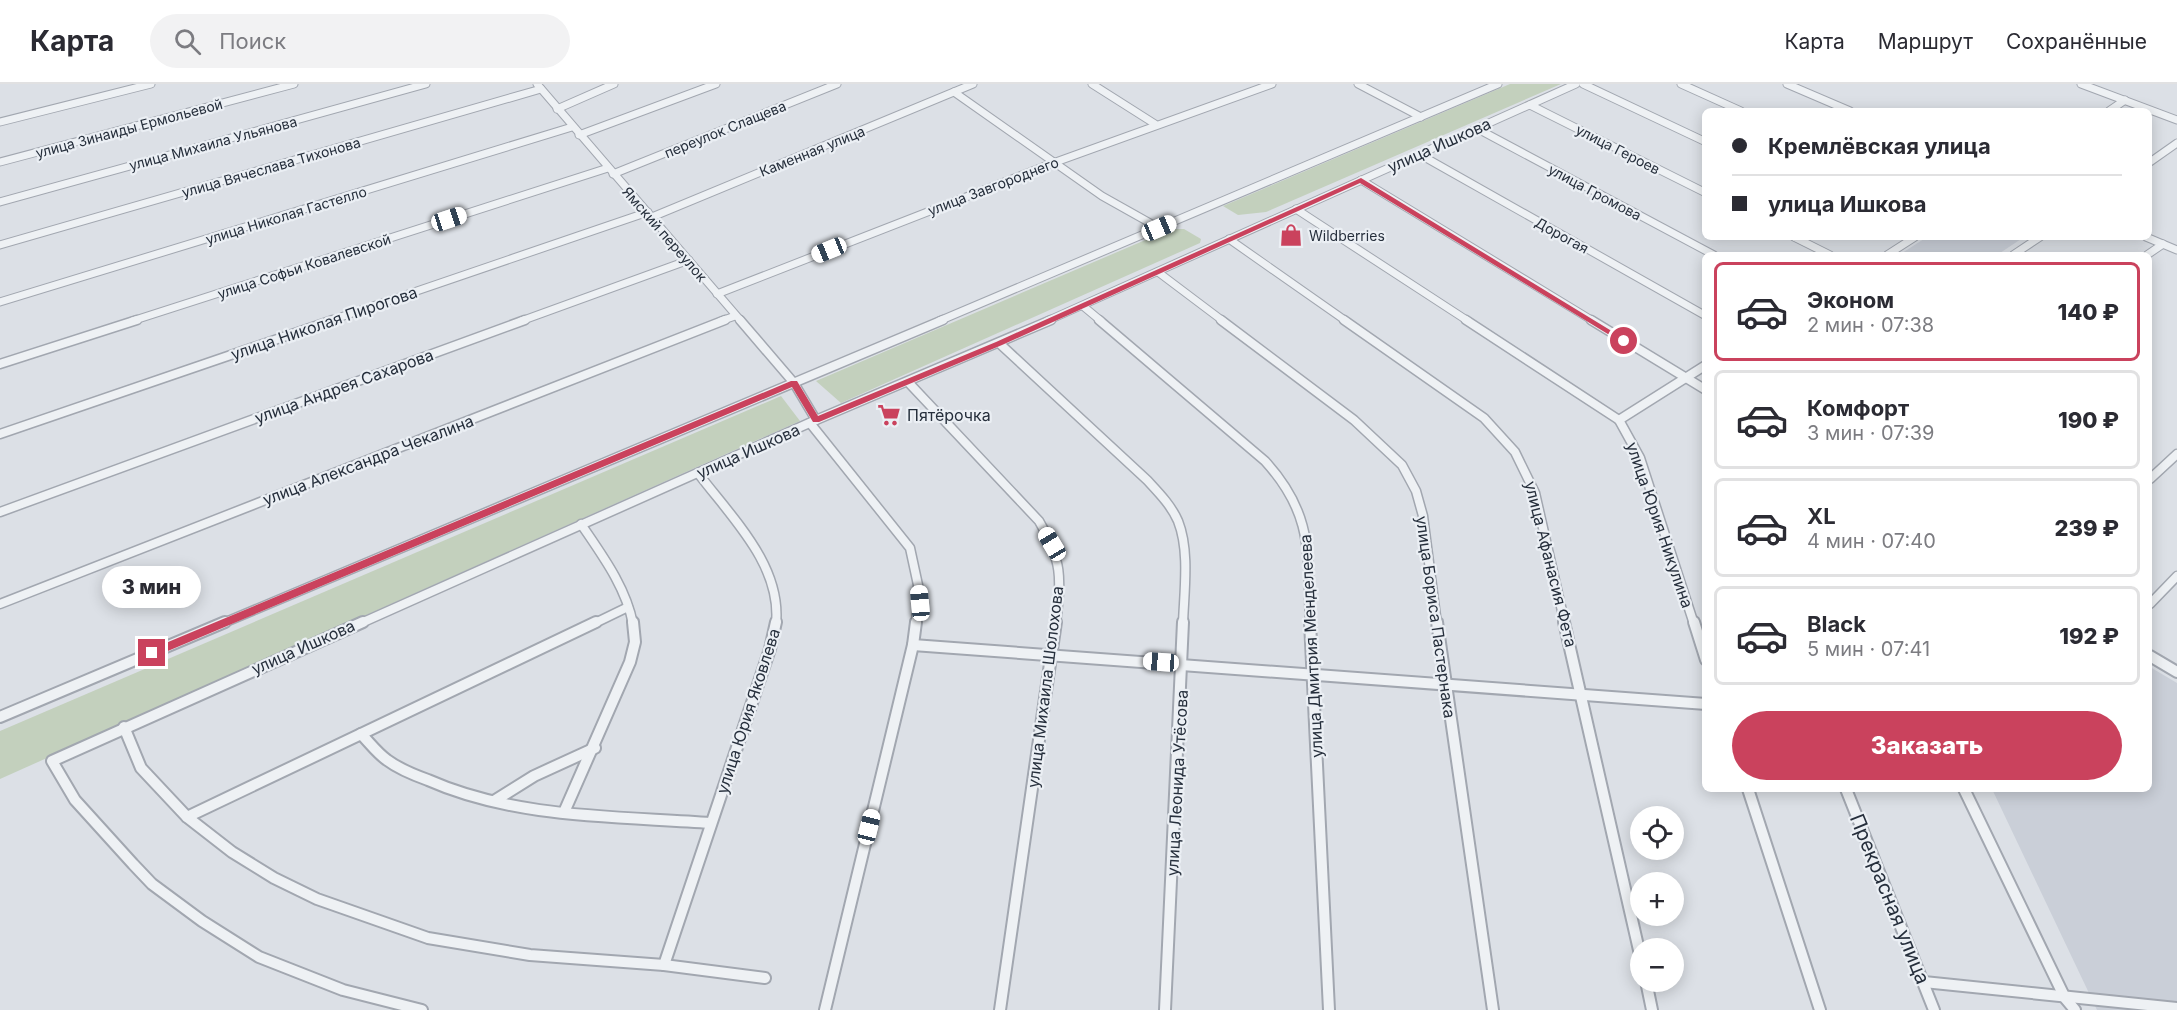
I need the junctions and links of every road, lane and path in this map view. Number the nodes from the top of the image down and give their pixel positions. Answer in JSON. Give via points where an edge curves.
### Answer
{"nodes":[{"id":1,"x":151,"y":84,"type":"edge"},
{"id":2,"x":294,"y":84,"type":"edge"},
{"id":3,"x":426,"y":84,"type":"edge"},
{"id":4,"x":614,"y":84,"type":"edge"},
{"id":5,"x":716,"y":84,"type":"edge"},
{"id":6,"x":837,"y":84,"type":"edge"},
{"id":7,"x":973,"y":84,"type":"edge"},
{"id":8,"x":1092,"y":84,"type":"edge"},
{"id":9,"x":1272,"y":84,"type":"edge"},
{"id":10,"x":1358,"y":84,"type":"edge"},
{"id":11,"x":1498,"y":84,"type":"edge"},
{"id":12,"x":1576,"y":84,"type":"edge"},
{"id":13,"x":1583,"y":84,"type":"edge"},
{"id":14,"x":1681,"y":84,"type":"edge"},
{"id":15,"x":1787,"y":84,"type":"edge"},
{"id":16,"x":2081,"y":84,"type":"edge"},
{"id":17,"x":539,"y":87,"type":"edge"},
{"id":18,"x":954,"y":92,"type":"junction"},
{"id":19,"x":2125,"y":100,"type":"junction"},
{"id":20,"x":1530,"y":105,"type":"junction"},
{"id":21,"x":1734,"y":108,"type":"edge"},
{"id":22,"x":1843,"y":108,"type":"edge"},
{"id":23,"x":2113,"y":108,"type":"edge"},
{"id":24,"x":2146,"y":108,"type":"edge"},
{"id":25,"x":557,"y":109,"type":"junction"},
{"id":26,"x":2152,"y":110,"type":"edge"},
{"id":27,"x":1421,"y":117,"type":"junction"},
{"id":28,"x":2177,"y":120,"type":"edge"},
{"id":29,"x":0,"y":122,"type":"edge"},
{"id":30,"x":1155,"y":124,"type":"junction"},
{"id":31,"x":572,"y":127,"type":"junction"},
{"id":32,"x":1476,"y":128,"type":"junction"},
{"id":33,"x":579,"y":135,"type":"junction"},
{"id":34,"x":1702,"y":140,"type":"edge"},
{"id":35,"x":2177,"y":143,"type":"edge"},
{"id":36,"x":1419,"y":154,"type":"junction"},
{"id":37,"x":2152,"y":161,"type":"edge"},
{"id":38,"x":0,"y":162,"type":"edge"},
{"id":39,"x":1053,"y":163,"type":"junction"},
{"id":40,"x":610,"y":171,"type":"junction"},
{"id":41,"x":1361,"y":180,"type":"junction"},
{"id":42,"x":1702,"y":190,"type":"edge"},
{"id":43,"x":0,"y":202,"type":"edge"},
{"id":44,"x":1296,"y":209,"type":"junction"},
{"id":45,"x":650,"y":214,"type":"junction"},
{"id":46,"x":1159,"y":228,"type":"junction"},
{"id":47,"x":1229,"y":239,"type":"junction"},
{"id":48,"x":2152,"y":239,"type":"edge"},
{"id":49,"x":1800,"y":240,"type":"edge"},
{"id":50,"x":1909,"y":240,"type":"edge"},
{"id":51,"x":2036,"y":240,"type":"edge"},
{"id":52,"x":2163,"y":244,"type":"junction"},
{"id":53,"x":0,"y":245,"type":"edge"},
{"id":54,"x":2177,"y":250,"type":"edge"},
{"id":55,"x":1708,"y":252,"type":"edge"},
{"id":56,"x":1824,"y":252,"type":"edge"},
{"id":57,"x":1891,"y":252,"type":"edge"},
{"id":58,"x":2018,"y":252,"type":"edge"},
{"id":59,"x":2151,"y":252,"type":"edge"},
{"id":60,"x":689,"y":260,"type":"junction"},
{"id":61,"x":1158,"y":272,"type":"junction"},
{"id":62,"x":717,"y":294,"type":"junction"},
{"id":63,"x":0,"y":302,"type":"edge"},
{"id":64,"x":1083,"y":306,"type":"junction"},
{"id":65,"x":1702,"y":314,"type":"edge"},
{"id":66,"x":735,"y":316,"type":"junction"},
{"id":67,"x":999,"y":343,"type":"junction"},
{"id":68,"x":0,"y":364,"type":"edge"},
{"id":69,"x":1702,"y":367,"type":"edge"},
{"id":70,"x":1685,"y":378,"type":"junction"},
{"id":71,"x":909,"y":382,"type":"junction"},
{"id":72,"x":794,"y":383,"type":"junction"},
{"id":73,"x":1702,"y":388,"type":"edge"},
{"id":74,"x":1620,"y":420,"type":"junction"},
{"id":75,"x":813,"y":422,"type":"junction"},
{"id":76,"x":0,"y":434,"type":"edge"},
{"id":77,"x":2177,"y":454,"type":"edge"},
{"id":78,"x":698,"y":473,"type":"junction"},
{"id":79,"x":2152,"y":477,"type":"edge"},
{"id":80,"x":0,"y":512,"type":"edge"},
{"id":81,"x":581,"y":524,"type":"junction"},
{"id":82,"x":2177,"y":576,"type":"edge"},
{"id":83,"x":2152,"y":602,"type":"edge"},
{"id":84,"x":0,"y":604,"type":"edge"},
{"id":85,"x":628,"y":607,"type":"junction"},
{"id":86,"x":913,"y":645,"type":"junction"},
{"id":87,"x":1702,"y":648,"type":"edge"},
{"id":88,"x":1053,"y":654,"type":"junction"},
{"id":89,"x":2152,"y":657,"type":"edge"},
{"id":90,"x":1183,"y":663,"type":"junction"},
{"id":91,"x":2177,"y":672,"type":"edge"},
{"id":92,"x":1313,"y":676,"type":"junction"},
{"id":93,"x":1444,"y":685,"type":"junction"},
{"id":94,"x":1582,"y":697,"type":"junction"},
{"id":95,"x":1702,"y":704,"type":"edge"},
{"id":96,"x":0,"y":717,"type":"edge"},
{"id":97,"x":124,"y":727,"type":"junction"},
{"id":98,"x":361,"y":734,"type":"junction"},
{"id":99,"x":595,"y":748,"type":"junction"},
{"id":100,"x":1749,"y":792,"type":"edge"},
{"id":101,"x":1847,"y":792,"type":"edge"},
{"id":102,"x":1965,"y":792,"type":"edge"},
{"id":103,"x":494,"y":801,"type":"junction"},
{"id":104,"x":565,"y":810,"type":"junction"},
{"id":105,"x":187,"y":816,"type":"junction"},
{"id":106,"x":711,"y":823,"type":"junction"},
{"id":107,"x":1636,"y":938,"type":"edge"},
{"id":108,"x":664,"y":965,"type":"junction"},
{"id":109,"x":765,"y":978,"type":"dead end"},
{"id":110,"x":1924,"y":982,"type":"junction"},
{"id":111,"x":1648,"y":992,"type":"edge"},
{"id":112,"x":2066,"y":998,"type":"junction"},
{"id":113,"x":2177,"y":1008,"type":"edge"},
{"id":114,"x":422,"y":1010,"type":"edge"},
{"id":115,"x":825,"y":1010,"type":"edge"},
{"id":116,"x":1000,"y":1010,"type":"edge"},
{"id":117,"x":1165,"y":1010,"type":"edge"},
{"id":118,"x":1329,"y":1010,"type":"edge"},
{"id":119,"x":1493,"y":1010,"type":"edge"},
{"id":120,"x":1652,"y":1010,"type":"edge"},
{"id":121,"x":1820,"y":1010,"type":"edge"},
{"id":122,"x":1934,"y":1010,"type":"edge"},
{"id":123,"x":2074,"y":1010,"type":"edge"}],
"edges":[{"from":1,"to":29,"type":"street"},
{"from":2,"to":38,"type":"street","name":"улица Зинаиды Ермольевой"},
{"from":3,"to":43,"type":"street","name":"улица Михаила Ульянова"},
{"from":4,"to":25,"type":"street"},
{"from":5,"to":33,"type":"street"},
{"from":6,"to":40,"type":"street","name":"переулок Слащева"},
{"from":7,"to":18,"type":"street","name":"Каменная улица"},
{"from":8,"to":30,"type":"street"},
{"from":9,"to":30,"type":"street","name":"улица Завгороднего"},
{"from":10,"to":27,"type":"street"},
{"from":11,"to":27,"type":"street","name":"улица Ишкова"},
{"from":12,"to":20,"type":"street","name":"улица Ишкова"},
{"from":13,"to":34,"type":"street"},
{"from":14,"to":21,"type":"street"},
{"from":15,"to":22,"type":"street"},
{"from":16,"to":19,"type":"street"},
{"from":17,"to":25,"type":"street","name":"Ямский переулок"},
{"from":17,"to":53,"type":"street","name":"улица Вячеслава Тихонова"},
{"from":18,"to":39,"type":"street"},
{"from":18,"to":45,"type":"street","name":"Каменная улица"},
{"from":19,"to":23,"type":"street"},
{"from":19,"to":24,"type":"street"},
{"from":20,"to":32,"type":"street","name":"улица Ишкова"},
{"from":20,"to":42,"type":"street","name":"улица Героев"},
{"from":25,"to":31,"type":"street","name":"Ямский переулок"},
{"from":26,"to":28,"type":"street"},
{"from":27,"to":46,"type":"street","name":"улица Ишкова"},
{"from":30,"to":39,"type":"street","name":"улица Завгороднего"},
{"from":31,"to":33,"type":"street","name":"Ямский переулок"},
{"from":31,"to":63,"type":"street","name":"улица Николая Гастелло"},
{"from":32,"to":36,"type":"street","name":"улица Ишкова"},
{"from":32,"to":55,"type":"street","name":"улица Громова"},
{"from":33,"to":40,"type":"street","name":"Ямский переулок"},
{"from":35,"to":37,"type":"street"},
{"from":36,"to":41,"type":"street","name":"улица Ишкова"},
{"from":36,"to":65,"type":"street","name":"Дорогая"},
{"from":39,"to":46,"type":"street"},
{"from":39,"to":62,"type":"street","name":"улица Завгороднего"},
{"from":40,"to":45,"type":"street","name":"Ямский переулок"},
{"from":40,"to":68,"type":"street","name":"улица Софьи Ковалевской"},
{"from":41,"to":44,"type":"street","name":"улица Ишкова"},
{"from":41,"to":70,"type":"street"},
{"from":44,"to":47,"type":"street","name":"улица Ишкова"},
{"from":44,"to":74,"type":"street"},
{"from":45,"to":60,"type":"street","name":"Ямский переулок"},
{"from":45,"to":76,"type":"street","name":"улица Николая Пирогова"},
{"from":46,"to":72,"type":"street","name":"улица Ишкова"},
{"from":47,"to":61,"type":"street","name":"улица Ишкова"},
{"from":47,"to":94,"type":"street","name":"улица Афанасия Фета","via":[[1484,418],[1506,438],[1525,465],[1535,493]]},
{"from":48,"to":52,"type":"street"},
{"from":49,"to":56,"type":"street"},
{"from":50,"to":57,"type":"street"},
{"from":51,"to":58,"type":"street"},
{"from":52,"to":54,"type":"street"},
{"from":52,"to":59,"type":"street"},
{"from":60,"to":62,"type":"street","name":"Ямский переулок"},
{"from":60,"to":80,"type":"street","name":"улица Андрея Сахарова"},
{"from":61,"to":64,"type":"street","name":"улица Ишкова"},
{"from":61,"to":93,"type":"street","name":"улица Бориса Пастернака","via":[[1354,420],[1402,465],[1416,491],[1423,516]]},
{"from":62,"to":66,"type":"street","name":"Ямский переулок"},
{"from":64,"to":67,"type":"street","name":"улица Ишкова"},
{"from":64,"to":92,"type":"street","name":"улица Дмитрия Менделеева","via":[[1265,461],[1286,484],[1301,513],[1306,539]]},
{"from":66,"to":72,"type":"street","name":"Ямский переулок"},
{"from":66,"to":84,"type":"street","name":"улица Александра Чекалина"},
{"from":67,"to":71,"type":"street","name":"улица Ишкова"},
{"from":67,"to":90,"type":"street","name":"улица Леонида Утёсова","via":[[1166,501],[1178,522],[1184,547]]},
{"from":69,"to":70,"type":"street"},
{"from":70,"to":73,"type":"street"},
{"from":70,"to":74,"type":"street"},
{"from":71,"to":75,"type":"street","name":"улица Ишкова"},
{"from":71,"to":88,"type":"street","name":"улица Михаила Шолохова","via":[[1039,521],[1052,544],[1059,566]]},
{"from":72,"to":75,"type":"street","name":"Ямский переулок"},
{"from":72,"to":96,"type":"street","name":"улица Ишкова"},
{"from":74,"to":87,"type":"street","name":"улица Юрия Никулина","via":[[1640,458]]},
{"from":75,"to":78,"type":"street","name":"улица Ишкова"},
{"from":75,"to":86,"type":"street","name":"Ямский переулок","via":[[910,548],[920,603]]},
{"from":77,"to":79,"type":"street"},
{"from":78,"to":81,"type":"street","name":"улица Ишкова"},
{"from":78,"to":106,"type":"street","name":"улица Юрия Яковлева","via":[[765,565],[775,593],[777,622]]},
{"from":81,"to":85,"type":"street","via":[[612,570]]},
{"from":81,"to":97,"type":"street","name":"улица Ишкова"},
{"from":82,"to":83,"type":"street"},
{"from":85,"to":98,"type":"street"},
{"from":85,"to":99,"type":"street","via":[[635,637]]},
{"from":86,"to":88,"type":"street"},
{"from":86,"to":115,"type":"street","name":"Ямский переулок"},
{"from":88,"to":90,"type":"street"},
{"from":88,"to":116,"type":"street","name":"улица Михаила Шолохова"},
{"from":89,"to":91,"type":"street"},
{"from":90,"to":92,"type":"street"},
{"from":90,"to":117,"type":"street","name":"улица Леонида Утёсова"},
{"from":92,"to":93,"type":"street"},
{"from":92,"to":118,"type":"street","name":"улица Дмитрия Менделеева"},
{"from":93,"to":94,"type":"street"},
{"from":93,"to":119,"type":"street","name":"улица Бориса Пастернака"},
{"from":94,"to":95,"type":"street"},
{"from":94,"to":107,"type":"street","name":"улица Афанасия Фета"},
{"from":97,"to":105,"type":"street","via":[[141,768]]},
{"from":97,"to":114,"type":"street","name":"улица Ишкова","via":[[52,761],[75,800],[152,884],[259,957],[343,990]]},
{"from":98,"to":103,"type":"street","via":[[387,760],[413,774],[445,788]]},
{"from":98,"to":105,"type":"street"},
{"from":99,"to":103,"type":"street","via":[[534,776]]},
{"from":99,"to":104,"type":"street"},
{"from":100,"to":121,"type":"street"},
{"from":101,"to":110,"type":"street","name":"Прекрасная улица"},
{"from":102,"to":112,"type":"street"},
{"from":103,"to":104,"type":"street","via":[[523,809]]},
{"from":104,"to":106,"type":"street"},
{"from":105,"to":108,"type":"street","via":[[232,852],[274,878],[317,899],[428,938],[530,955]]},
{"from":106,"to":108,"type":"street","name":"улица Юрия Яковлева"},
{"from":108,"to":109,"type":"street"},
{"from":110,"to":112,"type":"street"},
{"from":110,"to":122,"type":"street","name":"Прекрасная улица"},
{"from":111,"to":120,"type":"street"},
{"from":112,"to":113,"type":"street"},
{"from":112,"to":123,"type":"street"}]}
